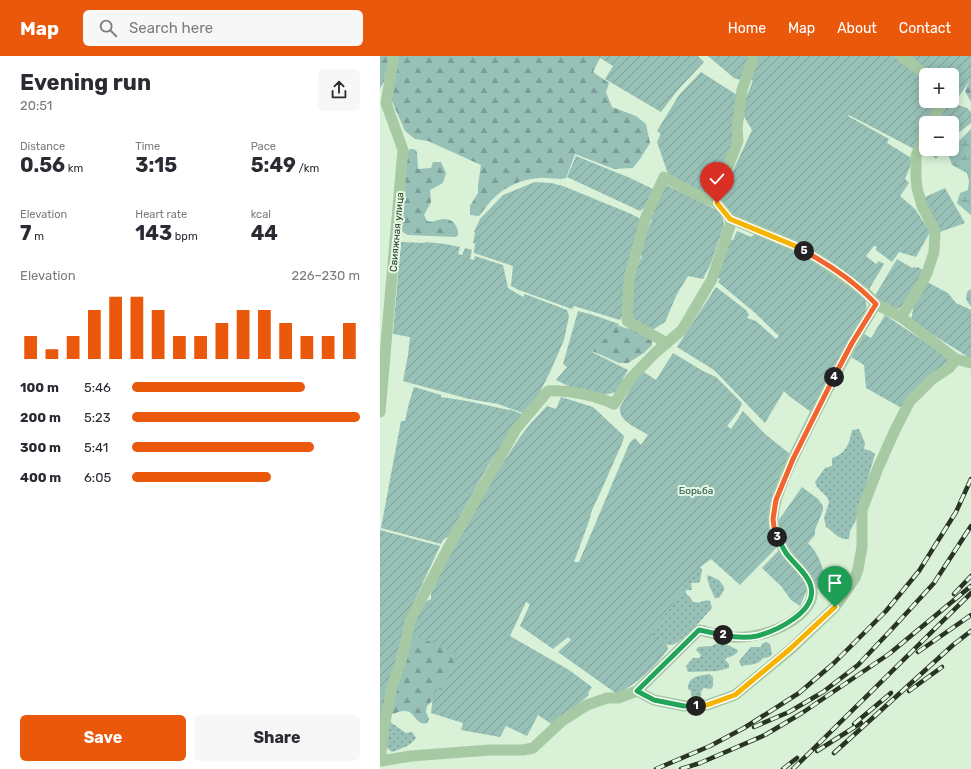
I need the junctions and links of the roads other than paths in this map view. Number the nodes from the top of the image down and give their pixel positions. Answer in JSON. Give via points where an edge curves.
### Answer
{"nodes":[{"id":1,"x":394,"y":56,"type":"edge"},
{"id":2,"x":754,"y":56,"type":"edge"},
{"id":3,"x":901,"y":56,"type":"edge"},
{"id":4,"x":919,"y":70,"type":"edge"},
{"id":5,"x":919,"y":149,"type":"edge"},
{"id":6,"x":717,"y":203,"type":"junction"},
{"id":7,"x":730,"y":219,"type":"junction"},
{"id":8,"x":876,"y":304,"type":"junction"},
{"id":9,"x":901,"y":317,"type":"junction"},
{"id":10,"x":667,"y":343,"type":"junction"},
{"id":11,"x":956,"y":359,"type":"junction"},
{"id":12,"x":971,"y":363,"type":"edge"},
{"id":13,"x":380,"y":412,"type":"edge"},
{"id":14,"x":637,"y":691,"type":"junction"},
{"id":15,"x":380,"y":762,"type":"edge"}],
"edges":[{"from":1,"to":13,"type":"street","name":"Свияжная улица","via":[[386,103],[403,150]]},
{"from":2,"to":6,"type":"street","via":[[742,90],[738,141],[717,192]]},
{"from":3,"to":4,"type":"street"},
{"from":5,"to":9,"type":"street","via":[[916,156],[917,188],[922,206],[935,231],[934,252],[920,287]]},
{"from":6,"to":7,"type":"street"},
{"from":6,"to":10,"type":"street","via":[[664,177],[646,217],[629,278],[628,321]]},
{"from":7,"to":8,"type":"street","via":[[793,245],[820,260],[866,293]]},
{"from":7,"to":10,"type":"street","via":[[730,226],[712,279],[682,330]]},
{"from":8,"to":9,"type":"street"},
{"from":8,"to":14,"type":"street","via":[[852,343],[793,459],[776,500],[774,527],[781,545],[811,585],[809,604],[790,622],[756,636],[731,637],[699,630]]},
{"from":9,"to":11,"type":"street"},
{"from":10,"to":15,"type":"street","via":[[630,379],[614,404],[575,393],[548,391],[516,429],[410,621],[402,658],[392,687]]},
{"from":11,"to":12,"type":"street"},
{"from":11,"to":14,"type":"street","via":[[910,401],[895,430],[862,510],[862,547],[855,578],[835,607],[735,695],[707,705],[684,706],[654,700]]},
{"from":14,"to":15,"type":"street","via":[[587,705],[562,721],[533,748],[411,756]]}]}
